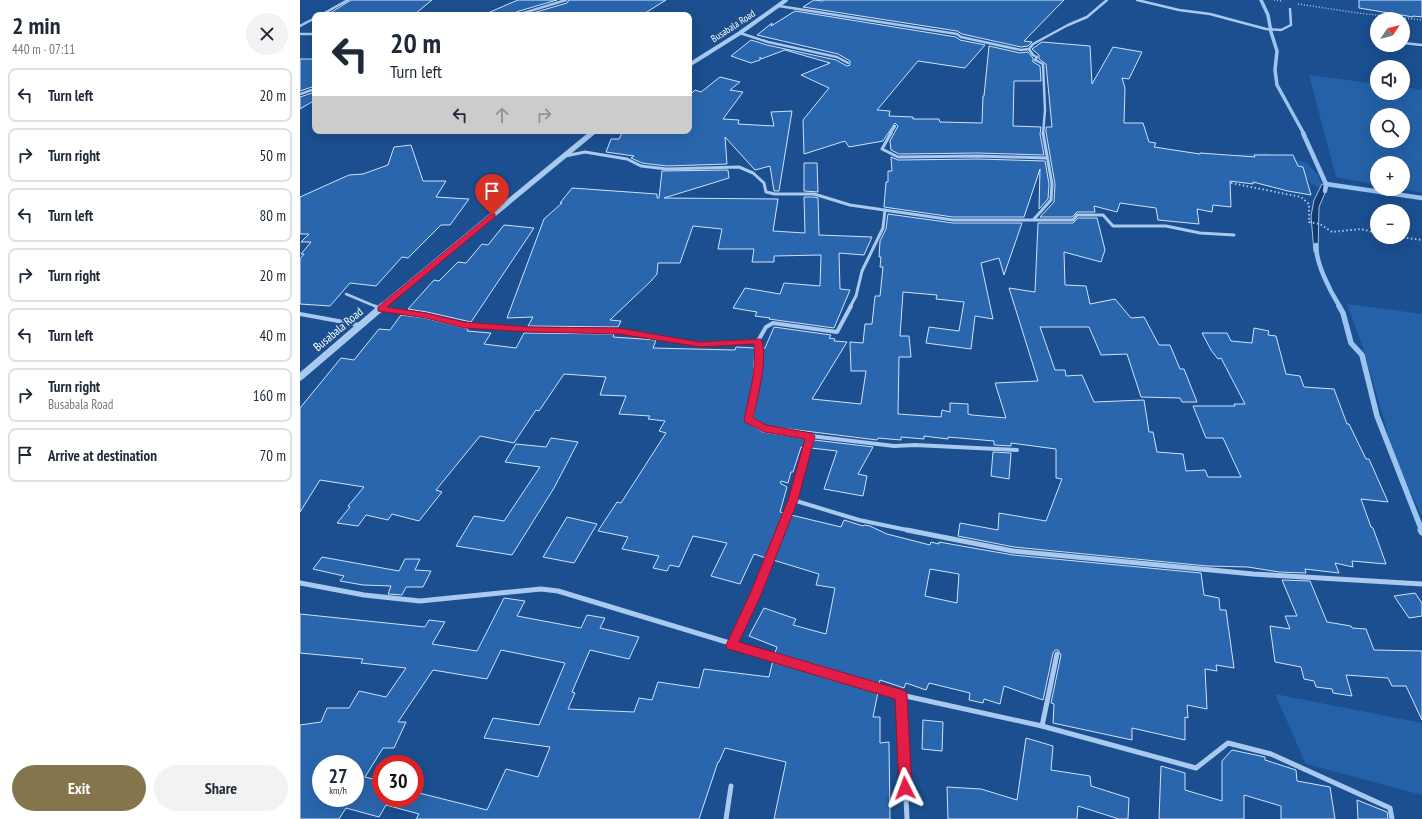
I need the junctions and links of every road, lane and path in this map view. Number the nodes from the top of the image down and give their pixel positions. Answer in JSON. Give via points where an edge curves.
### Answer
{"nodes":[{"id":1,"x":348,"y":0,"type":"edge"},
{"id":2,"x":566,"y":0,"type":"edge"},
{"id":3,"x":786,"y":0,"type":"edge"},
{"id":4,"x":1107,"y":0,"type":"edge"},
{"id":5,"x":1137,"y":0,"type":"edge"},
{"id":6,"x":1274,"y":0,"type":"edge"},
{"id":7,"x":1288,"y":2,"type":"dead end"},
{"id":8,"x":1295,"y":3,"type":"dead end"},
{"id":9,"x":779,"y":6,"type":"junction"},
{"id":10,"x":1290,"y":9,"type":"dead end"},
{"id":11,"x":326,"y":12,"type":"edge"},
{"id":12,"x":527,"y":12,"type":"edge"},
{"id":13,"x":312,"y":20,"type":"edge"},
{"id":14,"x":1422,"y":20,"type":"edge"},
{"id":15,"x":300,"y":26,"type":"edge"},
{"id":16,"x":740,"y":33,"type":"junction"},
{"id":17,"x":300,"y":34,"type":"edge"},
{"id":18,"x":312,"y":34,"type":"edge"},
{"id":19,"x":1410,"y":44,"type":"edge"},
{"id":20,"x":1422,"y":45,"type":"edge"},
{"id":21,"x":1029,"y":49,"type":"junction"},
{"id":22,"x":692,"y":63,"type":"edge"},
{"id":23,"x":848,"y":63,"type":"dead end"},
{"id":24,"x":312,"y":90,"type":"edge"},
{"id":25,"x":300,"y":94,"type":"edge"},
{"id":26,"x":895,"y":126,"type":"dead end"},
{"id":27,"x":591,"y":134,"type":"edge"},
{"id":28,"x":565,"y":156,"type":"junction"},
{"id":29,"x":1047,"y":158,"type":"junction"},
{"id":30,"x":1231,"y":183,"type":"dead end"},
{"id":31,"x":885,"y":210,"type":"junction"},
{"id":32,"x":1034,"y":219,"type":"junction"},
{"id":33,"x":1370,"y":231,"type":"edge"},
{"id":34,"x":1234,"y":235,"type":"dead end"},
{"id":35,"x":1410,"y":238,"type":"edge"},
{"id":36,"x":1422,"y":240,"type":"edge"},
{"id":37,"x":346,"y":294,"type":"dead end"},
{"id":38,"x":380,"y":309,"type":"junction"},
{"id":39,"x":300,"y":314,"type":"edge"},
{"id":40,"x":360,"y":325,"type":"junction"},
{"id":41,"x":758,"y":341,"type":"junction"},
{"id":42,"x":300,"y":377,"type":"edge"},
{"id":43,"x":811,"y":436,"type":"junction"},
{"id":44,"x":1017,"y":450,"type":"dead end"},
{"id":45,"x":793,"y":500,"type":"junction"},
{"id":46,"x":300,"y":583,"type":"edge"},
{"id":47,"x":1422,"y":584,"type":"edge"},
{"id":48,"x":732,"y":645,"type":"junction"},
{"id":49,"x":1057,"y":654,"type":"dead end"},
{"id":50,"x":901,"y":695,"type":"junction"},
{"id":51,"x":1042,"y":726,"type":"junction"},
{"id":52,"x":731,"y":786,"type":"dead end"},
{"id":53,"x":726,"y":819,"type":"edge"},
{"id":54,"x":907,"y":819,"type":"edge"},
{"id":55,"x":1392,"y":819,"type":"edge"}],
"edges":[{"from":1,"to":11,"type":"street"},
{"from":2,"to":12,"type":"street"},
{"from":3,"to":9,"type":"street","name":"Busabala Road"},
{"from":4,"to":21,"type":"street","via":[[1086,17],[1033,44]]},
{"from":5,"to":10,"type":"street","via":[[1229,18],[1274,30],[1291,25]]},
{"from":6,"to":7,"type":"path"},
{"from":8,"to":14,"type":"path"},
{"from":9,"to":16,"type":"street","name":"Busabala Road"},
{"from":9,"to":21,"type":"street","via":[[957,34],[1021,50]]},
{"from":13,"to":15,"type":"street"},
{"from":16,"to":22,"type":"street","name":"Busabala Road"},
{"from":16,"to":23,"type":"street","via":[[768,42],[837,57]]},
{"from":17,"to":18,"type":"street"},
{"from":19,"to":20,"type":"street"},
{"from":21,"to":29,"type":"street","via":[[1037,57],[1035,60],[1043,64],[1043,134]]},
{"from":24,"to":25,"type":"street"},
{"from":26,"to":29,"type":"street","via":[[882,149],[898,157]]},
{"from":27,"to":28,"type":"street","name":"Busabala Road"},
{"from":28,"to":31,"type":"street","via":[[585,152],[627,159],[641,166],[667,169],[739,167],[753,173],[764,184],[766,192],[814,194],[850,205]]},
{"from":28,"to":38,"type":"street","name":"Busabala Road"},
{"from":29,"to":32,"type":"street","via":[[1052,184],[1051,200]]},
{"from":30,"to":33,"type":"path","via":[[1302,197],[1310,204],[1309,222],[1320,224],[1332,232],[1361,229]]},
{"from":31,"to":32,"type":"street","via":[[953,220]]},
{"from":31,"to":41,"type":"street","via":[[882,228],[862,271],[856,296],[837,332],[773,323],[766,327]]},
{"from":32,"to":34,"type":"street","via":[[1074,220],[1077,215],[1103,215],[1113,226],[1166,226],[1200,233]]},
{"from":35,"to":36,"type":"path"},
{"from":37,"to":38,"type":"lane"},
{"from":38,"to":40,"type":"street","name":"Busabala Road"},
{"from":38,"to":41,"type":"street","via":[[464,325],[538,330],[619,331],[700,344]]},
{"from":39,"to":40,"type":"street"},
{"from":40,"to":42,"type":"street","name":"Busabala Road"},
{"from":41,"to":43,"type":"street","via":[[756,387],[749,420],[764,429]]},
{"from":43,"to":44,"type":"street","via":[[894,446]]},
{"from":43,"to":45,"type":"street"},
{"from":45,"to":47,"type":"street","via":[[859,520],[1013,551],[1253,574]]},
{"from":45,"to":48,"type":"street"},
{"from":46,"to":48,"type":"street","via":[[364,595],[420,601],[541,589],[558,591]]},
{"from":48,"to":50,"type":"street"},
{"from":49,"to":51,"type":"street"},
{"from":50,"to":51,"type":"street"},
{"from":50,"to":54,"type":"street"},
{"from":51,"to":55,"type":"street","via":[[1196,768],[1228,743],[1271,754],[1390,808]]},
{"from":52,"to":53,"type":"street"}]}
